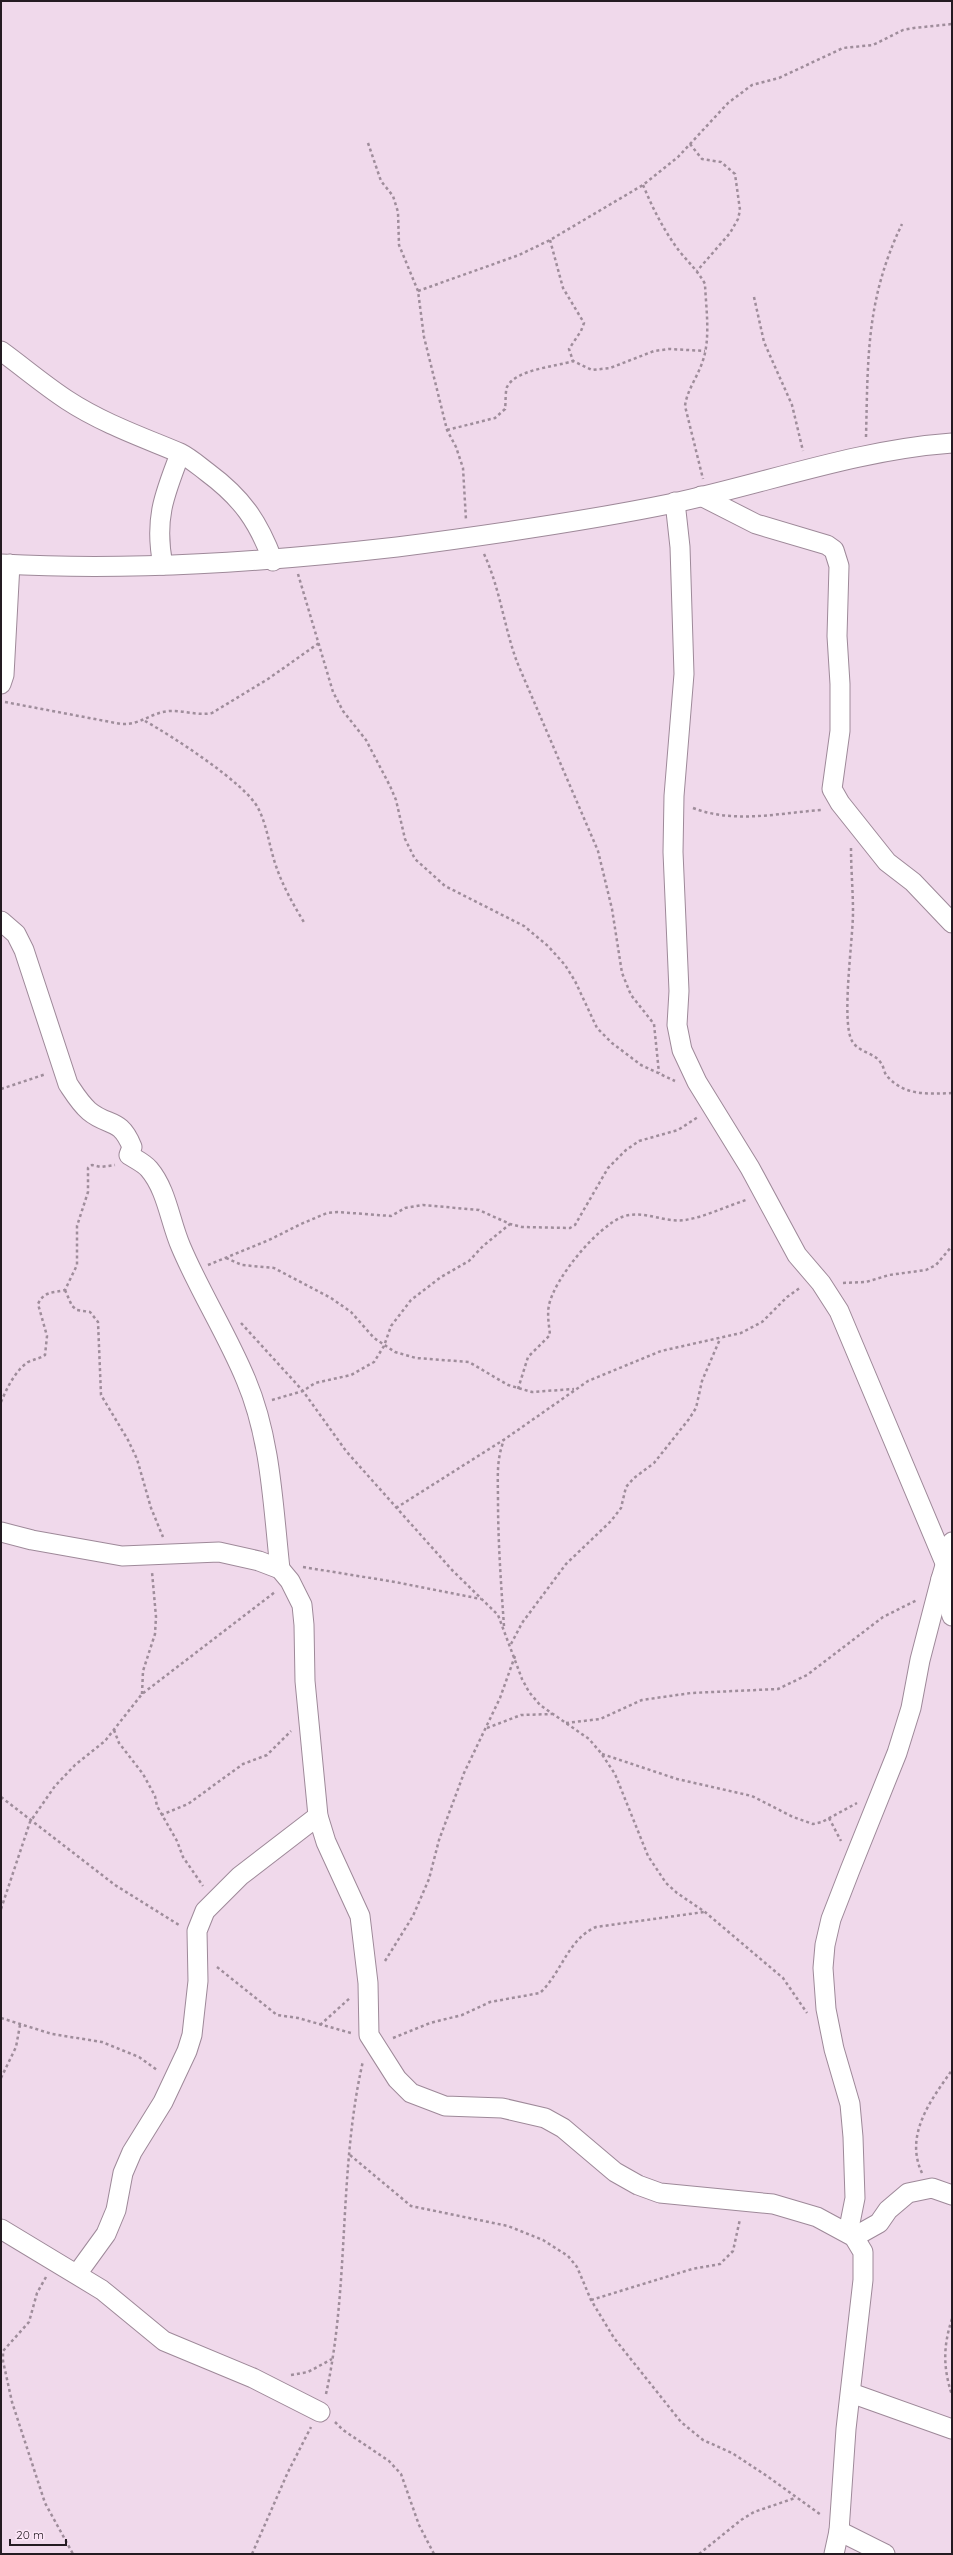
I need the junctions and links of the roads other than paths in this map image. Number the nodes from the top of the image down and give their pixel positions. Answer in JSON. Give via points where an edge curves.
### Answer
{"nodes":[{"id":1,"x":1,"y":351,"type":"edge"},
{"id":2,"x":952,"y":443,"type":"edge"},
{"id":3,"x":180,"y":454,"type":"junction"},
{"id":4,"x":704,"y":495,"type":"junction"},
{"id":5,"x":675,"y":502,"type":"junction"},
{"id":6,"x":273,"y":561,"type":"junction"},
{"id":7,"x":5,"y":564,"type":"edge"},
{"id":8,"x":163,"y":565,"type":"junction"},
{"id":9,"x":1,"y":684,"type":"edge"},
{"id":10,"x":1,"y":921,"type":"edge"},
{"id":11,"x":952,"y":923,"type":"edge"},
{"id":12,"x":1,"y":1532,"type":"edge"},
{"id":13,"x":952,"y":1542,"type":"edge"},
{"id":14,"x":283,"y":1571,"type":"junction"},
{"id":15,"x":941,"y":1579,"type":"junction"},
{"id":16,"x":952,"y":1616,"type":"edge"},
{"id":17,"x":318,"y":1816,"type":"junction"},
{"id":18,"x":952,"y":2195,"type":"edge"},
{"id":19,"x":1,"y":2229,"type":"edge"},
{"id":20,"x":851,"y":2235,"type":"junction"},
{"id":21,"x":77,"y":2274,"type":"junction"},
{"id":22,"x":851,"y":2393,"type":"junction"},
{"id":23,"x":327,"y":2406,"type":"road end"},
{"id":24,"x":952,"y":2429,"type":"edge"},
{"id":25,"x":839,"y":2531,"type":"junction"},
{"id":26,"x":834,"y":2554,"type":"edge"},
{"id":27,"x":885,"y":2554,"type":"edge"}],
"edges":[{"from":1,"to":3,"type":"street","via":[[67,400],[140,438]]},
{"from":2,"to":4,"type":"street","via":[[910,446],[865,454]]},
{"from":3,"to":6,"type":"street","via":[[238,497],[263,534]]},
{"from":3,"to":8,"type":"street","via":[[164,500],[158,530]]},
{"from":4,"to":5,"type":"street"},
{"from":4,"to":11,"type":"street","via":[[756,524],[827,545],[838,556],[840,731],[832,789],[887,862],[913,882]]},
{"from":5,"to":6,"type":"street","via":[[472,538]]},
{"from":5,"to":15,"type":"street","via":[[680,547],[684,674],[674,796],[673,897],[679,991],[676,1025],[682,1050],[701,1088],[797,1255],[819,1280],[839,1311]]},
{"from":6,"to":8,"type":"street"},
{"from":7,"to":8,"type":"street","via":[[107,567]]},
{"from":7,"to":9,"type":"street","via":[[4,675]]},
{"from":10,"to":14,"type":"street","via":[[16,934],[24,950],[68,1084],[86,1108],[124,1131],[132,1147],[129,1155],[149,1168],[159,1187],[180,1247],[246,1380],[257,1410],[268,1461]]},
{"from":12,"to":14,"type":"street","via":[[122,1556],[218,1552],[259,1561]]},
{"from":13,"to":15,"type":"street"},
{"from":14,"to":17,"type":"street","via":[[302,1605],[305,1681],[310,1712],[314,1794]]},
{"from":15,"to":16,"type":"street"},
{"from":15,"to":20,"type":"street","via":[[920,1660],[911,1708],[882,1793],[834,1912],[825,1945],[823,1968],[826,2009],[834,2049],[850,2104],[853,2137],[855,2198]]},
{"from":17,"to":20,"type":"street","via":[[326,1842],[360,1916],[368,1983],[371,2040],[397,2078],[411,2093],[445,2106],[502,2108],[545,2118],[563,2128],[616,2172],[638,2185],[660,2193],[756,2201],[792,2208]]},
{"from":17,"to":21,"type":"street","via":[[260,1860],[207,1907],[199,1922],[198,1981],[192,2035],[175,2080],[132,2152],[123,2173],[116,2210],[106,2234]]},
{"from":18,"to":20,"type":"street","via":[[932,2188],[908,2193],[898,2200],[878,2223]]},
{"from":19,"to":21,"type":"street","via":[[54,2263]]},
{"from":20,"to":22,"type":"street","via":[[863,2252],[863,2280]]},
{"from":21,"to":23,"type":"street","via":[[102,2290],[164,2341]]},
{"from":22,"to":24,"type":"street"},
{"from":22,"to":25,"type":"street"},
{"from":25,"to":26,"type":"street"},
{"from":25,"to":27,"type":"street"}]}
